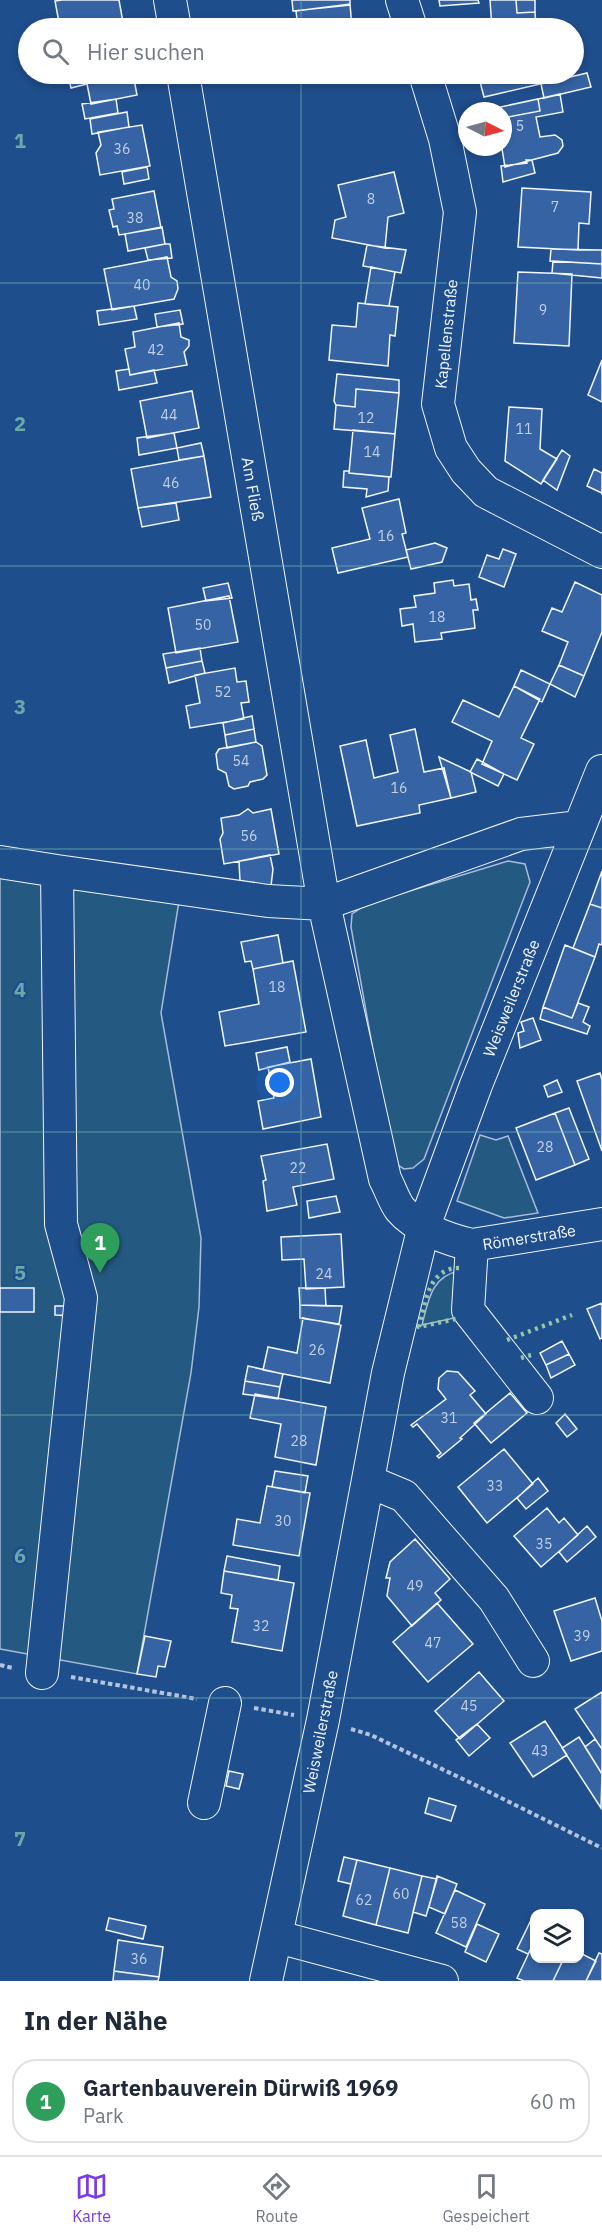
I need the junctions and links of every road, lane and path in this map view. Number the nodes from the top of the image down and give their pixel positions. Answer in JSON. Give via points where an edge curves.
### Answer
{"nodes":[{"id":1,"x":171,"y":0,"type":"edge"},
{"id":2,"x":402,"y":0,"type":"edge"},
{"id":3,"x":174,"y":18,"type":"edge"},
{"id":4,"x":408,"y":18,"type":"edge"},
{"id":5,"x":185,"y":84,"type":"edge"},
{"id":6,"x":428,"y":84,"type":"edge"},
{"id":7,"x":602,"y":552,"type":"edge"},
{"id":8,"x":602,"y":771,"type":"edge"},
{"id":9,"x":590,"y":814,"type":"edge"},
{"id":10,"x":0,"y":862,"type":"edge"},
{"id":11,"x":57,"y":871,"type":"junction"},
{"id":12,"x":324,"y":904,"type":"junction"},
{"id":13,"x":602,"y":1224,"type":"edge"},
{"id":14,"x":424,"y":1226,"type":"junction"},
{"id":15,"x":472,"y":1245,"type":"junction"},
{"id":16,"x":537,"y":1398,"type":"dead end"},
{"id":17,"x":368,"y":1481,"type":"junction"},
{"id":18,"x":532,"y":1661,"type":"dead end"},
{"id":19,"x":0,"y":1665,"type":"edge"},
{"id":20,"x":42,"y":1672,"type":"junction"},
{"id":21,"x":225,"y":1703,"type":"junction"},
{"id":22,"x":324,"y":1720,"type":"junction"},
{"id":23,"x":204,"y":1803,"type":"dead end"},
{"id":24,"x":602,"y":1848,"type":"edge"},
{"id":25,"x":278,"y":1937,"type":"junction"},
{"id":26,"x":266,"y":1981,"type":"edge"},
{"id":27,"x":442,"y":1981,"type":"edge"}],
"edges":[{"from":1,"to":3,"type":"street"},
{"from":2,"to":4,"type":"street"},
{"from":5,"to":12,"type":"street","name":"Am Fließ"},
{"from":6,"to":7,"type":"street","name":"Kapellenstraße","via":[[446,139],[460,212],[438,404],[451,448],[486,492]]},
{"from":8,"to":9,"type":"street","name":"Weisweilerstraße"},
{"from":9,"to":12,"type":"street","via":[[521,834]]},
{"from":9,"to":14,"type":"street","name":"Weisweilerstraße","via":[[476,1085]]},
{"from":10,"to":11,"type":"street"},
{"from":11,"to":12,"type":"street","via":[[268,901]]},
{"from":11,"to":20,"type":"street","via":[[61,1224],[81,1298]]},
{"from":12,"to":14,"type":"street","via":[[385,1179],[401,1209]]},
{"from":13,"to":15,"type":"street","name":"Römerstraße"},
{"from":14,"to":15,"type":"street","name":"Römerstraße"},
{"from":14,"to":17,"type":"street","name":"Weisweilerstraße","via":[[388,1372]]},
{"from":15,"to":16,"type":"street","via":[[468,1310]]},
{"from":17,"to":18,"type":"street","via":[[404,1496],[494,1599]]},
{"from":17,"to":22,"type":"street","name":"Weisweilerstraße"},
{"from":19,"to":20,"type":"path"},
{"from":20,"to":21,"type":"path"},
{"from":21,"to":22,"type":"path"},
{"from":21,"to":23,"type":"street"},
{"from":22,"to":24,"type":"path","via":[[371,1735]]},
{"from":22,"to":25,"type":"street","name":"Weisweilerstraße"},
{"from":25,"to":26,"type":"street","name":"Weisweilerstraße"},
{"from":25,"to":27,"type":"street"}]}
